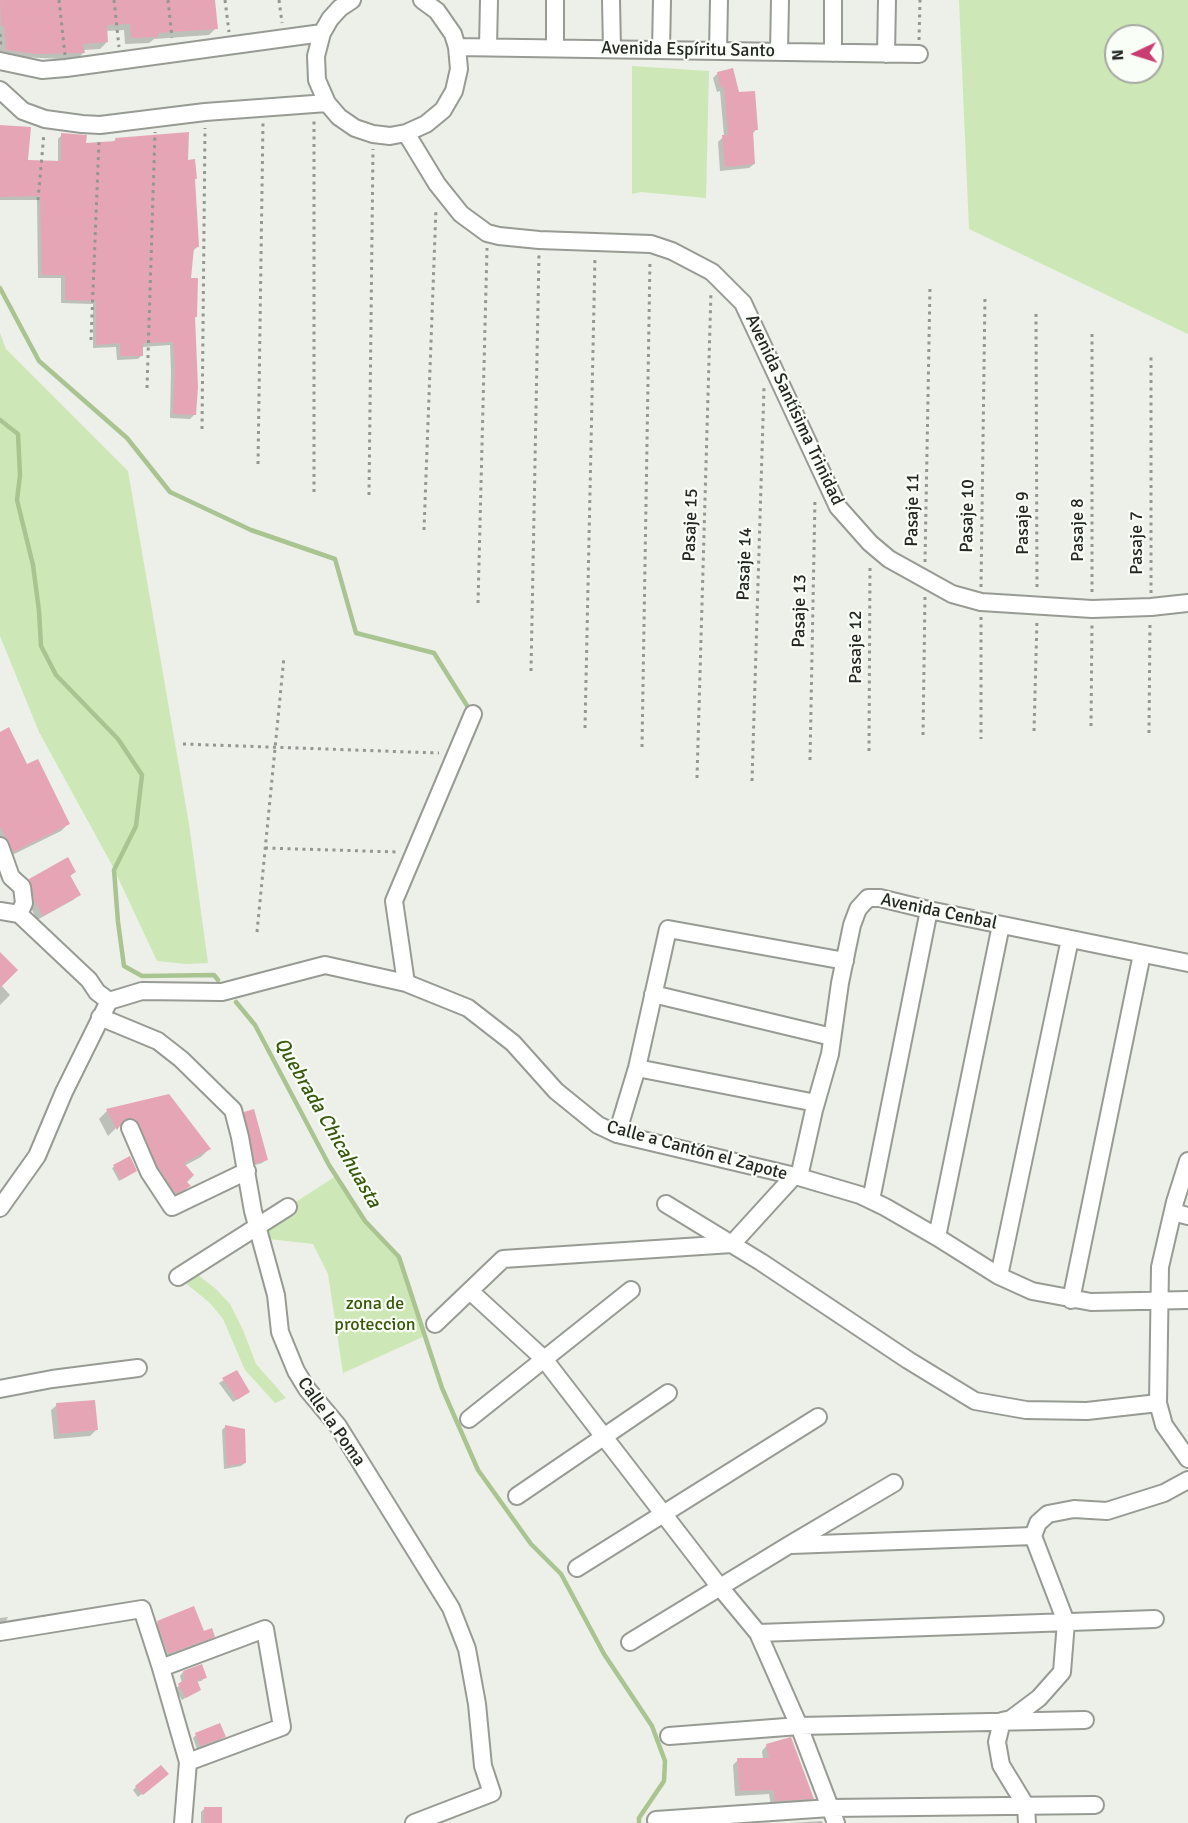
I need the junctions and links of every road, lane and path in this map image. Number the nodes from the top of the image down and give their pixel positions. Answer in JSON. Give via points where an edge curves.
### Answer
{"nodes":[{"id":1,"x":59,"y":0,"type":"edge"},
{"id":2,"x":114,"y":0,"type":"edge"},
{"id":3,"x":168,"y":0,"type":"edge"},
{"id":4,"x":225,"y":0,"type":"edge"},
{"id":5,"x":279,"y":0,"type":"edge"},
{"id":6,"x":352,"y":0,"type":"edge"},
{"id":7,"x":422,"y":0,"type":"edge"},
{"id":8,"x":489,"y":0,"type":"edge"},
{"id":9,"x":555,"y":0,"type":"edge"},
{"id":10,"x":611,"y":0,"type":"edge"},
{"id":11,"x":662,"y":0,"type":"edge"},
{"id":12,"x":719,"y":0,"type":"edge"},
{"id":13,"x":780,"y":0,"type":"edge"},
{"id":14,"x":833,"y":0,"type":"edge"},
{"id":15,"x":887,"y":0,"type":"edge"},
{"id":16,"x":920,"y":0,"type":"edge"},
{"id":17,"x":322,"y":33,"type":"junction"},
{"id":18,"x":283,"y":39,"type":"junction"},
{"id":19,"x":231,"y":45,"type":"junction"},
{"id":20,"x":457,"y":47,"type":"junction"},
{"id":21,"x":488,"y":47,"type":"junction"},
{"id":22,"x":555,"y":48,"type":"junction"},
{"id":23,"x":612,"y":49,"type":"junction"},
{"id":24,"x":661,"y":50,"type":"junction"},
{"id":25,"x":718,"y":51,"type":"junction"},
{"id":26,"x":174,"y":52,"type":"junction"},
{"id":27,"x":779,"y":52,"type":"junction"},
{"id":28,"x":833,"y":53,"type":"junction"},
{"id":29,"x":886,"y":54,"type":"junction"},
{"id":30,"x":919,"y":54,"type":"joint"},
{"id":31,"x":0,"y":61,"type":"edge"},
{"id":32,"x":121,"y":61,"type":"junction"},
{"id":33,"x":66,"y":68,"type":"junction"},
{"id":34,"x":0,"y":90,"type":"edge"},
{"id":35,"x":320,"y":103,"type":"junction"},
{"id":36,"x":263,"y":108,"type":"junction"},
{"id":37,"x":205,"y":112,"type":"junction"},
{"id":38,"x":45,"y":119,"type":"junction"},
{"id":39,"x":156,"y":119,"type":"junction"},
{"id":40,"x":100,"y":124,"type":"junction"},
{"id":41,"x":406,"y":133,"type":"junction"},
{"id":42,"x":373,"y":134,"type":"junction"},
{"id":43,"x":437,"y":184,"type":"junction"},
{"id":44,"x":38,"y":200,"type":"dead end"},
{"id":45,"x":487,"y":233,"type":"junction"},
{"id":46,"x":539,"y":240,"type":"junction"},
{"id":47,"x":596,"y":242,"type":"junction"},
{"id":48,"x":651,"y":244,"type":"junction"},
{"id":49,"x":712,"y":272,"type":"junction"},
{"id":50,"x":930,"y":285,"type":"dead end"},
{"id":51,"x":985,"y":295,"type":"dead end"},
{"id":52,"x":1036,"y":314,"type":"dead end"},
{"id":53,"x":1092,"y":334,"type":"dead end"},
{"id":54,"x":91,"y":340,"type":"dead end"},
{"id":55,"x":1151,"y":354,"type":"dead end"},
{"id":56,"x":764,"y":383,"type":"dead end"},
{"id":57,"x":147,"y":388,"type":"dead end"},
{"id":58,"x":202,"y":429,"type":"dead end"},
{"id":59,"x":258,"y":464,"type":"dead end"},
{"id":60,"x":314,"y":492,"type":"dead end"},
{"id":61,"x":369,"y":495,"type":"dead end"},
{"id":62,"x":815,"y":498,"type":"dead end"},
{"id":63,"x":424,"y":530,"type":"dead end"},
{"id":64,"x":870,"y":543,"type":"junction"},
{"id":65,"x":925,"y":579,"type":"junction"},
{"id":66,"x":981,"y":602,"type":"junction"},
{"id":67,"x":478,"y":603,"type":"dead end"},
{"id":68,"x":1188,"y":603,"type":"edge"},
{"id":69,"x":1037,"y":607,"type":"junction"},
{"id":70,"x":1151,"y":607,"type":"junction"},
{"id":71,"x":1092,"y":609,"type":"junction"},
{"id":72,"x":284,"y":657,"type":"dead end"},
{"id":73,"x":531,"y":672,"type":"dead end"},
{"id":74,"x":473,"y":714,"type":"dead end"},
{"id":75,"x":1091,"y":726,"type":"dead end"},
{"id":76,"x":585,"y":728,"type":"dead end"},
{"id":77,"x":1034,"y":731,"type":"dead end"},
{"id":78,"x":1149,"y":733,"type":"dead end"},
{"id":79,"x":923,"y":735,"type":"dead end"},
{"id":80,"x":981,"y":739,"type":"dead end"},
{"id":81,"x":183,"y":744,"type":"dead end"},
{"id":82,"x":275,"y":747,"type":"junction"},
{"id":83,"x":642,"y":747,"type":"dead end"},
{"id":84,"x":869,"y":751,"type":"dead end"},
{"id":85,"x":456,"y":754,"type":"junction"},
{"id":86,"x":810,"y":760,"type":"dead end"},
{"id":87,"x":697,"y":778,"type":"dead end"},
{"id":88,"x":752,"y":781,"type":"dead end"},
{"id":89,"x":0,"y":846,"type":"edge"},
{"id":90,"x":265,"y":848,"type":"junction"},
{"id":91,"x":415,"y":853,"type":"junction"},
{"id":92,"x":0,"y":910,"type":"edge"},
{"id":93,"x":929,"y":910,"type":"junction"},
{"id":94,"x":19,"y":914,"type":"junction"},
{"id":95,"x":1001,"y":925,"type":"junction"},
{"id":96,"x":257,"y":932,"type":"dead end"},
{"id":97,"x":1070,"y":939,"type":"junction"},
{"id":98,"x":1142,"y":954,"type":"junction"},
{"id":99,"x":845,"y":961,"type":"junction"},
{"id":100,"x":1188,"y":963,"type":"edge"},
{"id":101,"x":406,"y":982,"type":"junction"},
{"id":102,"x":653,"y":994,"type":"junction"},
{"id":103,"x":109,"y":1001,"type":"junction"},
{"id":104,"x":100,"y":1017,"type":"junction"},
{"id":105,"x":832,"y":1037,"type":"junction"},
{"id":106,"x":637,"y":1068,"type":"junction"},
{"id":107,"x":816,"y":1103,"type":"junction"},
{"id":108,"x":130,"y":1128,"type":"dead end"},
{"id":109,"x":617,"y":1134,"type":"junction"},
{"id":110,"x":1188,"y":1161,"type":"edge"},
{"id":111,"x":246,"y":1171,"type":"junction"},
{"id":112,"x":797,"y":1177,"type":"junction"},
{"id":113,"x":871,"y":1200,"type":"junction"},
{"id":114,"x":666,"y":1204,"type":"dead end"},
{"id":115,"x":288,"y":1207,"type":"dead end"},
{"id":116,"x":0,"y":1208,"type":"edge"},
{"id":117,"x":1180,"y":1214,"type":"edge"},
{"id":118,"x":257,"y":1227,"type":"junction"},
{"id":119,"x":937,"y":1237,"type":"junction"},
{"id":120,"x":732,"y":1244,"type":"junction"},
{"id":121,"x":999,"y":1276,"type":"junction"},
{"id":122,"x":178,"y":1277,"type":"dead end"},
{"id":123,"x":631,"y":1290,"type":"dead end"},
{"id":124,"x":470,"y":1291,"type":"junction"},
{"id":125,"x":1071,"y":1300,"type":"junction"},
{"id":126,"x":1188,"y":1300,"type":"edge"},
{"id":127,"x":1158,"y":1301,"type":"junction"},
{"id":128,"x":435,"y":1324,"type":"dead end"},
{"id":129,"x":544,"y":1359,"type":"junction"},
{"id":130,"x":138,"y":1368,"type":"dead end"},
{"id":131,"x":0,"y":1389,"type":"edge"},
{"id":132,"x":668,"y":1393,"type":"dead end"},
{"id":133,"x":1158,"y":1403,"type":"junction"},
{"id":134,"x":818,"y":1417,"type":"dead end"},
{"id":135,"x":469,"y":1419,"type":"dead end"},
{"id":136,"x":604,"y":1436,"type":"junction"},
{"id":137,"x":1188,"y":1459,"type":"edge"},
{"id":138,"x":1188,"y":1480,"type":"edge"},
{"id":139,"x":894,"y":1483,"type":"dead end"},
{"id":140,"x":517,"y":1496,"type":"dead end"},
{"id":141,"x":664,"y":1514,"type":"junction"},
{"id":142,"x":1033,"y":1536,"type":"junction"},
{"id":143,"x":789,"y":1545,"type":"junction"},
{"id":144,"x":577,"y":1568,"type":"dead end"},
{"id":145,"x":720,"y":1587,"type":"junction"},
{"id":146,"x":1155,"y":1619,"type":"dead end"},
{"id":147,"x":1066,"y":1622,"type":"junction"},
{"id":148,"x":0,"y":1632,"type":"edge"},
{"id":149,"x":758,"y":1633,"type":"junction"},
{"id":150,"x":630,"y":1642,"type":"dead end"},
{"id":151,"x":161,"y":1668,"type":"junction"},
{"id":152,"x":1085,"y":1720,"type":"dead end"},
{"id":153,"x":1002,"y":1721,"type":"junction"},
{"id":154,"x":799,"y":1726,"type":"junction"},
{"id":155,"x":669,"y":1736,"type":"dead end"},
{"id":156,"x":188,"y":1762,"type":"junction"},
{"id":157,"x":1095,"y":1805,"type":"dead end"},
{"id":158,"x":833,"y":1815,"type":"edge"},
{"id":159,"x":1027,"y":1815,"type":"edge"},
{"id":160,"x":656,"y":1820,"type":"dead end"},
{"id":161,"x":183,"y":1823,"type":"edge"},
{"id":162,"x":414,"y":1823,"type":"edge"}],
"edges":[{"from":1,"to":33,"type":"path"},
{"from":2,"to":32,"type":"path"},
{"from":3,"to":26,"type":"path"},
{"from":4,"to":19,"type":"path"},
{"from":5,"to":18,"type":"path"},
{"from":6,"to":17,"type":"street","via":[[335,14]]},
{"from":7,"to":20,"type":"street","via":[[446,22]]},
{"from":8,"to":21,"type":"street"},
{"from":9,"to":22,"type":"street"},
{"from":10,"to":23,"type":"street"},
{"from":11,"to":24,"type":"street"},
{"from":12,"to":25,"type":"street"},
{"from":13,"to":27,"type":"street"},
{"from":14,"to":28,"type":"street"},
{"from":15,"to":29,"type":"street"},
{"from":16,"to":30,"type":"path"},
{"from":17,"to":18,"type":"street"},
{"from":17,"to":35,"type":"street","via":[[315,56]]},
{"from":18,"to":19,"type":"street"},
{"from":19,"to":26,"type":"street"},
{"from":20,"to":21,"type":"street","name":"Avenida Espíritu Santo"},
{"from":20,"to":41,"type":"street","via":[[459,69],[454,91],[443,110]]},
{"from":21,"to":22,"type":"street","name":"Avenida Espíritu Santo"},
{"from":22,"to":23,"type":"street","name":"Avenida Espíritu Santo"},
{"from":23,"to":24,"type":"street","name":"Avenida Espíritu Santo"},
{"from":24,"to":25,"type":"street","name":"Avenida Espíritu Santo"},
{"from":25,"to":27,"type":"street","name":"Avenida Espíritu Santo"},
{"from":26,"to":32,"type":"street"},
{"from":27,"to":28,"type":"street","name":"Avenida Espíritu Santo"},
{"from":28,"to":29,"type":"street","name":"Avenida Espíritu Santo"},
{"from":29,"to":30,"type":"street","name":"Avenida Espíritu Santo"},
{"from":31,"to":33,"type":"street","via":[[42,70]]},
{"from":32,"to":33,"type":"street"},
{"from":34,"to":38,"type":"street","via":[[23,111]]},
{"from":35,"to":36,"type":"street"},
{"from":35,"to":42,"type":"street","via":[[355,128]]},
{"from":35,"to":60,"type":"path"},
{"from":36,"to":37,"type":"street"},
{"from":36,"to":59,"type":"path"},
{"from":37,"to":39,"type":"street"},
{"from":37,"to":58,"type":"path"},
{"from":38,"to":40,"type":"street"},
{"from":38,"to":44,"type":"path"},
{"from":39,"to":40,"type":"street"},
{"from":39,"to":57,"type":"path"},
{"from":40,"to":54,"type":"path"},
{"from":41,"to":42,"type":"street"},
{"from":41,"to":43,"type":"street","name":"Avenida Santísima Trinidad"},
{"from":42,"to":61,"type":"path"},
{"from":43,"to":45,"type":"street","name":"Avenida Santísima Trinidad","via":[[461,214]]},
{"from":43,"to":63,"type":"path"},
{"from":45,"to":46,"type":"street","name":"Avenida Santísima Trinidad"},
{"from":45,"to":67,"type":"path"},
{"from":46,"to":47,"type":"street","name":"Avenida Santísima Trinidad"},
{"from":46,"to":73,"type":"path"},
{"from":47,"to":48,"type":"street","name":"Avenida Santísima Trinidad"},
{"from":47,"to":76,"type":"path"},
{"from":48,"to":49,"type":"street","name":"Avenida Santísima Trinidad"},
{"from":48,"to":83,"type":"path"},
{"from":49,"to":64,"type":"street","name":"Avenida Santísima Trinidad","via":[[743,303],[838,507]]},
{"from":49,"to":87,"type":"path","name":"Pasaje 15"},
{"from":50,"to":65,"type":"path","name":"Pasaje 11"},
{"from":51,"to":66,"type":"path","name":"Pasaje 10"},
{"from":52,"to":69,"type":"path","name":"Pasaje 9"},
{"from":53,"to":71,"type":"path","name":"Pasaje 8"},
{"from":55,"to":70,"type":"path","name":"Pasaje 7"},
{"from":56,"to":88,"type":"path","name":"Pasaje 14"},
{"from":62,"to":86,"type":"path","name":"Pasaje 13"},
{"from":64,"to":65,"type":"street","name":"Avenida Santísima Trinidad"},
{"from":64,"to":84,"type":"path","name":"Pasaje 12"},
{"from":65,"to":66,"type":"street","name":"Avenida Santísima Trinidad","via":[[952,594]]},
{"from":65,"to":79,"type":"path","name":"Pasaje 11"},
{"from":66,"to":69,"type":"street","name":"Avenida Santísima Trinidad"},
{"from":66,"to":80,"type":"path","name":"Pasaje 10"},
{"from":68,"to":70,"type":"street","name":"Avenida Santísima Trinidad"},
{"from":69,"to":71,"type":"street","name":"Avenida Santísima Trinidad"},
{"from":69,"to":77,"type":"path","name":"Pasaje 9"},
{"from":70,"to":71,"type":"street","name":"Avenida Santísima Trinidad"},
{"from":70,"to":78,"type":"path","name":"Pasaje 7"},
{"from":71,"to":75,"type":"path","name":"Pasaje 8"},
{"from":72,"to":82,"type":"path"},
{"from":74,"to":85,"type":"street"},
{"from":81,"to":82,"type":"path"},
{"from":82,"to":85,"type":"path"},
{"from":82,"to":90,"type":"path"},
{"from":85,"to":91,"type":"street"},
{"from":89,"to":94,"type":"street","via":[[11,877],[22,887],[24,903]]},
{"from":90,"to":91,"type":"path"},
{"from":90,"to":96,"type":"path"},
{"from":91,"to":101,"type":"street","via":[[394,901]]},
{"from":92,"to":94,"type":"street"},
{"from":93,"to":95,"type":"street","name":"Avenida Cenbal"},
{"from":93,"to":99,"type":"street","name":"Avenida Cenbal","via":[[868,898],[858,909]]},
{"from":93,"to":113,"type":"street"},
{"from":94,"to":103,"type":"street"},
{"from":95,"to":97,"type":"street","name":"Avenida Cenbal"},
{"from":95,"to":119,"type":"street"},
{"from":97,"to":98,"type":"street","name":"Avenida Cenbal"},
{"from":97,"to":121,"type":"street"},
{"from":98,"to":100,"type":"street","name":"Avenida Cenbal"},
{"from":98,"to":125,"type":"street"},
{"from":99,"to":102,"type":"street","via":[[668,929]]},
{"from":99,"to":105,"type":"street","name":"Avenida Cenbal"},
{"from":101,"to":103,"type":"street","name":"Calle a Cantón el Zapote","via":[[325,965],[222,992],[142,991]]},
{"from":101,"to":109,"type":"street","name":"Calle a Cantón el Zapote","via":[[468,1008],[513,1043],[556,1091],[598,1125]]},
{"from":102,"to":105,"type":"street"},
{"from":102,"to":106,"type":"street"},
{"from":103,"to":104,"type":"street"},
{"from":104,"to":111,"type":"street","name":"Calle la Poma","via":[[158,1041],[233,1110]]},
{"from":104,"to":116,"type":"street","via":[[36,1156]]},
{"from":105,"to":107,"type":"street","name":"Avenida Cenbal"},
{"from":106,"to":107,"type":"street"},
{"from":106,"to":109,"type":"street"},
{"from":107,"to":112,"type":"street","name":"Avenida Cenbal"},
{"from":108,"to":111,"type":"street","via":[[148,1172],[172,1207]]},
{"from":109,"to":112,"type":"street","name":"Calle a Cantón el Zapote"},
{"from":110,"to":117,"type":"street"},
{"from":111,"to":118,"type":"street","name":"Calle la Poma"},
{"from":112,"to":113,"type":"street","name":"Calle a Cantón el Zapote"},
{"from":112,"to":120,"type":"street"},
{"from":113,"to":119,"type":"street","name":"Calle a Cantón el Zapote"},
{"from":114,"to":120,"type":"street"},
{"from":115,"to":118,"type":"street"},
{"from":117,"to":127,"type":"street","via":[[1160,1267]]},
{"from":118,"to":122,"type":"street"},
{"from":118,"to":162,"type":"street","name":"Calle la Poma","via":[[276,1295],[280,1332],[296,1371],[338,1426],[451,1608],[467,1648],[483,1766],[492,1793]]},
{"from":119,"to":121,"type":"street","name":"Calle a Cantón el Zapote"},
{"from":120,"to":124,"type":"street","via":[[503,1259]]},
{"from":120,"to":133,"type":"street","via":[[975,1401],[1026,1410],[1087,1411]]},
{"from":121,"to":125,"type":"street","name":"Calle a Cantón el Zapote","via":[[1032,1292]]},
{"from":123,"to":129,"type":"street"},
{"from":124,"to":128,"type":"street"},
{"from":124,"to":129,"type":"street"},
{"from":125,"to":127,"type":"street","name":"Calle a Cantón el Zapote"},
{"from":126,"to":127,"type":"street","name":"Calle a Cantón el Zapote"},
{"from":127,"to":133,"type":"street"},
{"from":129,"to":135,"type":"street"},
{"from":129,"to":136,"type":"street"},
{"from":130,"to":131,"type":"street"},
{"from":132,"to":136,"type":"street"},
{"from":133,"to":137,"type":"street","via":[[1164,1425]]},
{"from":134,"to":141,"type":"street"},
{"from":136,"to":140,"type":"street"},
{"from":136,"to":141,"type":"street"},
{"from":138,"to":142,"type":"street","via":[[1164,1493],[1107,1511],[1074,1509],[1048,1514],[1038,1523]]},
{"from":139,"to":143,"type":"street"},
{"from":141,"to":144,"type":"street"},
{"from":141,"to":145,"type":"street"},
{"from":142,"to":143,"type":"street"},
{"from":142,"to":147,"type":"street"},
{"from":143,"to":145,"type":"street"},
{"from":145,"to":149,"type":"street"},
{"from":145,"to":150,"type":"street"},
{"from":146,"to":147,"type":"street"},
{"from":147,"to":149,"type":"street"},
{"from":147,"to":153,"type":"street","via":[[1062,1672],[1039,1698],[1011,1719]]},
{"from":148,"to":151,"type":"street","via":[[142,1609]]},
{"from":149,"to":154,"type":"street"},
{"from":151,"to":156,"type":"street"},
{"from":151,"to":156,"type":"street","via":[[265,1629],[282,1727]]},
{"from":152,"to":153,"type":"street"},
{"from":153,"to":154,"type":"street"},
{"from":153,"to":159,"type":"street","via":[[997,1742],[1001,1765]]},
{"from":154,"to":155,"type":"street"},
{"from":154,"to":158,"type":"street"},
{"from":156,"to":161,"type":"street"},
{"from":157,"to":159,"type":"street"},
{"from":158,"to":159,"type":"street"},
{"from":158,"to":160,"type":"street"}]}
